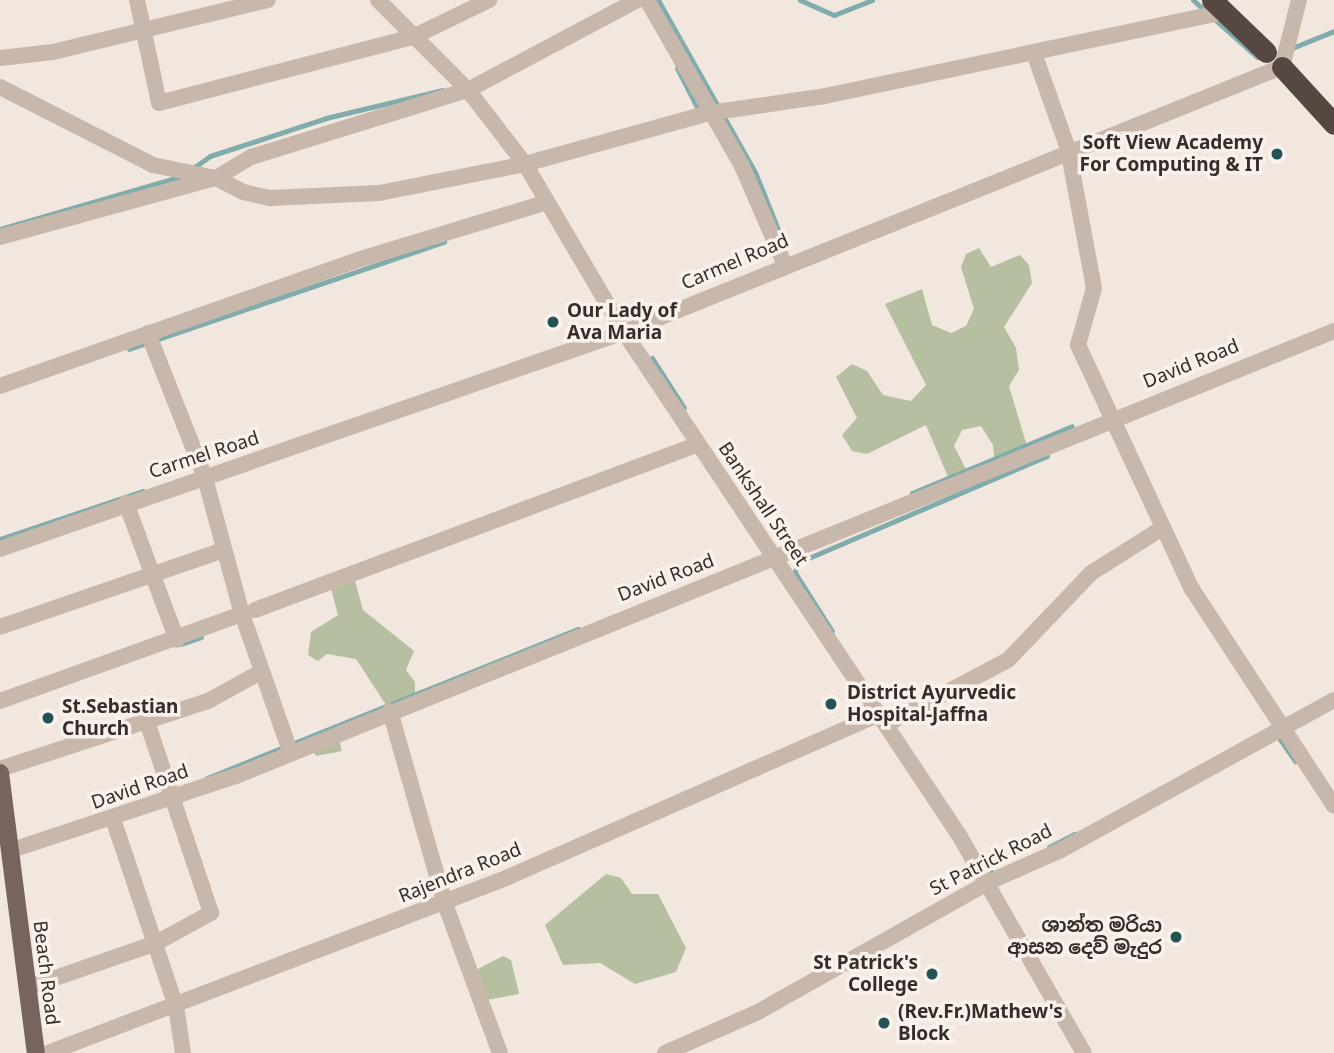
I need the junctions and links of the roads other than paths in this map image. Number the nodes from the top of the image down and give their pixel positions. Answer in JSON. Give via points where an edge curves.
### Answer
{"nodes":[{"id":1,"x":137,"y":0,"type":"edge"},
{"id":2,"x":268,"y":0,"type":"edge"},
{"id":3,"x":378,"y":0,"type":"edge"},
{"id":4,"x":489,"y":0,"type":"edge"},
{"id":5,"x":637,"y":0,"type":"edge"},
{"id":6,"x":647,"y":0,"type":"edge"},
{"id":7,"x":1299,"y":0,"type":"edge"},
{"id":8,"x":1218,"y":6,"type":"edge"},
{"id":9,"x":144,"y":30,"type":"junction"},
{"id":10,"x":413,"y":37,"type":"junction"},
{"id":11,"x":1266,"y":52,"type":"dead end"},
{"id":12,"x":1034,"y":53,"type":"junction"},
{"id":13,"x":0,"y":58,"type":"edge"},
{"id":14,"x":1282,"y":67,"type":"junction"},
{"id":15,"x":0,"y":87,"type":"edge"},
{"id":16,"x":468,"y":90,"type":"junction"},
{"id":17,"x":709,"y":113,"type":"junction"},
{"id":18,"x":1334,"y":124,"type":"edge"},
{"id":19,"x":1068,"y":149,"type":"junction"},
{"id":20,"x":525,"y":164,"type":"junction"},
{"id":21,"x":216,"y":178,"type":"junction"},
{"id":22,"x":544,"y":203,"type":"junction"},
{"id":23,"x":0,"y":237,"type":"edge"},
{"id":24,"x":784,"y":263,"type":"junction"},
{"id":25,"x":1334,"y":331,"type":"edge"},
{"id":26,"x":624,"y":332,"type":"junction"},
{"id":27,"x":148,"y":333,"type":"junction"},
{"id":28,"x":0,"y":386,"type":"edge"},
{"id":29,"x":1111,"y":419,"type":"junction"},
{"id":30,"x":698,"y":444,"type":"junction"},
{"id":31,"x":205,"y":478,"type":"junction"},
{"id":32,"x":126,"y":503,"type":"junction"},
{"id":33,"x":1161,"y":529,"type":"junction"},
{"id":34,"x":0,"y":548,"type":"edge"},
{"id":35,"x":225,"y":550,"type":"junction"},
{"id":36,"x":775,"y":558,"type":"junction"},
{"id":37,"x":151,"y":572,"type":"junction"},
{"id":38,"x":249,"y":612,"type":"junction"},
{"id":39,"x":0,"y":627,"type":"edge"},
{"id":40,"x":177,"y":640,"type":"junction"},
{"id":41,"x":261,"y":672,"type":"junction"},
{"id":42,"x":1334,"y":700,"type":"edge"},
{"id":43,"x":0,"y":701,"type":"edge"},
{"id":44,"x":390,"y":711,"type":"junction"},
{"id":45,"x":146,"y":719,"type":"junction"},
{"id":46,"x":883,"y":719,"type":"junction"},
{"id":47,"x":1279,"y":727,"type":"junction"},
{"id":48,"x":290,"y":751,"type":"junction"},
{"id":49,"x":0,"y":771,"type":"edge"},
{"id":50,"x":172,"y":797,"type":"junction"},
{"id":51,"x":1334,"y":806,"type":"edge"},
{"id":52,"x":113,"y":819,"type":"junction"},
{"id":53,"x":9,"y":851,"type":"junction"},
{"id":54,"x":989,"y":882,"type":"junction"},
{"id":55,"x":443,"y":901,"type":"junction"},
{"id":56,"x":156,"y":943,"type":"junction"},
{"id":57,"x":35,"y":985,"type":"dead end"},
{"id":58,"x":176,"y":1006,"type":"junction"},
{"id":59,"x":36,"y":1053,"type":"edge"},
{"id":60,"x":48,"y":1053,"type":"edge"},
{"id":61,"x":183,"y":1053,"type":"edge"},
{"id":62,"x":500,"y":1053,"type":"edge"},
{"id":63,"x":665,"y":1053,"type":"edge"},
{"id":64,"x":1084,"y":1053,"type":"edge"}],
"edges":[{"from":1,"to":9,"type":"street"},
{"from":2,"to":9,"type":"street"},
{"from":3,"to":10,"type":"street","name":"Bankshall Street"},
{"from":4,"to":10,"type":"street"},
{"from":5,"to":16,"type":"street"},
{"from":6,"to":17,"type":"street"},
{"from":7,"to":14,"type":"street"},
{"from":8,"to":11,"type":"highway"},
{"from":8,"to":12,"type":"street"},
{"from":9,"to":10,"type":"street","via":[[159,103]]},
{"from":9,"to":13,"type":"street"},
{"from":10,"to":16,"type":"street","name":"Bankshall Street"},
{"from":12,"to":17,"type":"street"},
{"from":12,"to":19,"type":"street"},
{"from":14,"to":18,"type":"highway"},
{"from":14,"to":19,"type":"street","name":"Carmel Road"},
{"from":15,"to":21,"type":"street","via":[[153,165]]},
{"from":16,"to":20,"type":"street","name":"Bankshall Street"},
{"from":16,"to":21,"type":"street","via":[[263,152]]},
{"from":17,"to":20,"type":"street"},
{"from":17,"to":24,"type":"street","via":[[742,166]]},
{"from":19,"to":24,"type":"street","name":"Carmel Road"},
{"from":19,"to":29,"type":"street","via":[[1094,288],[1078,345]]},
{"from":20,"to":21,"type":"street","via":[[379,193],[324,196],[270,198]]},
{"from":20,"to":22,"type":"street","name":"Bankshall Street"},
{"from":21,"to":23,"type":"street"},
{"from":22,"to":26,"type":"street","name":"Bankshall Street"},
{"from":22,"to":27,"type":"street"},
{"from":24,"to":26,"type":"street","name":"Carmel Road"},
{"from":25,"to":29,"type":"street","name":"David Road"},
{"from":26,"to":30,"type":"street","name":"Bankshall Street"},
{"from":26,"to":31,"type":"street","name":"Carmel Road"},
{"from":27,"to":28,"type":"street"},
{"from":27,"to":31,"type":"street"},
{"from":29,"to":33,"type":"street"},
{"from":29,"to":36,"type":"street","name":"David Road"},
{"from":30,"to":36,"type":"street","name":"Bankshall Street"},
{"from":30,"to":38,"type":"street"},
{"from":31,"to":32,"type":"street","name":"Carmel Road"},
{"from":31,"to":35,"type":"street"},
{"from":32,"to":34,"type":"street","name":"Carmel Road"},
{"from":32,"to":37,"type":"street"},
{"from":33,"to":46,"type":"street","name":"Rajendra Road","via":[[1091,573],[1008,660]]},
{"from":33,"to":47,"type":"street"},
{"from":35,"to":37,"type":"street"},
{"from":35,"to":38,"type":"street"},
{"from":36,"to":44,"type":"street","name":"David Road"},
{"from":36,"to":46,"type":"street","name":"Bankshall Street"},
{"from":37,"to":39,"type":"street"},
{"from":37,"to":40,"type":"street"},
{"from":38,"to":40,"type":"street"},
{"from":38,"to":41,"type":"street"},
{"from":40,"to":43,"type":"street"},
{"from":41,"to":45,"type":"street","via":[[208,701]]},
{"from":41,"to":48,"type":"street"},
{"from":42,"to":47,"type":"street","name":"St Patrick Road"},
{"from":44,"to":48,"type":"street","name":"David Road"},
{"from":44,"to":55,"type":"street"},
{"from":45,"to":49,"type":"street"},
{"from":45,"to":50,"type":"street"},
{"from":46,"to":54,"type":"street","name":"Bankshall Street"},
{"from":46,"to":55,"type":"street","name":"Rajendra Road"},
{"from":47,"to":51,"type":"street"},
{"from":47,"to":54,"type":"street","name":"St Patrick Road","via":[[1061,849]]},
{"from":48,"to":50,"type":"street","name":"David Road"},
{"from":49,"to":53,"type":"main road","name":"Beach Road"},
{"from":50,"to":52,"type":"street","name":"David Road"},
{"from":50,"to":56,"type":"street","via":[[211,913]]},
{"from":52,"to":53,"type":"street","name":"David Road"},
{"from":52,"to":56,"type":"street"},
{"from":53,"to":59,"type":"main road","name":"Beach Road"},
{"from":54,"to":63,"type":"street","name":"St Patrick Road","via":[[758,1013]]},
{"from":54,"to":64,"type":"street","name":"Bankshall Street"},
{"from":55,"to":58,"type":"street","name":"Rajendra Road"},
{"from":55,"to":62,"type":"street"},
{"from":56,"to":57,"type":"street"},
{"from":56,"to":58,"type":"street"},
{"from":58,"to":60,"type":"street","name":"Rajendra Road"},
{"from":58,"to":61,"type":"street"}]}
